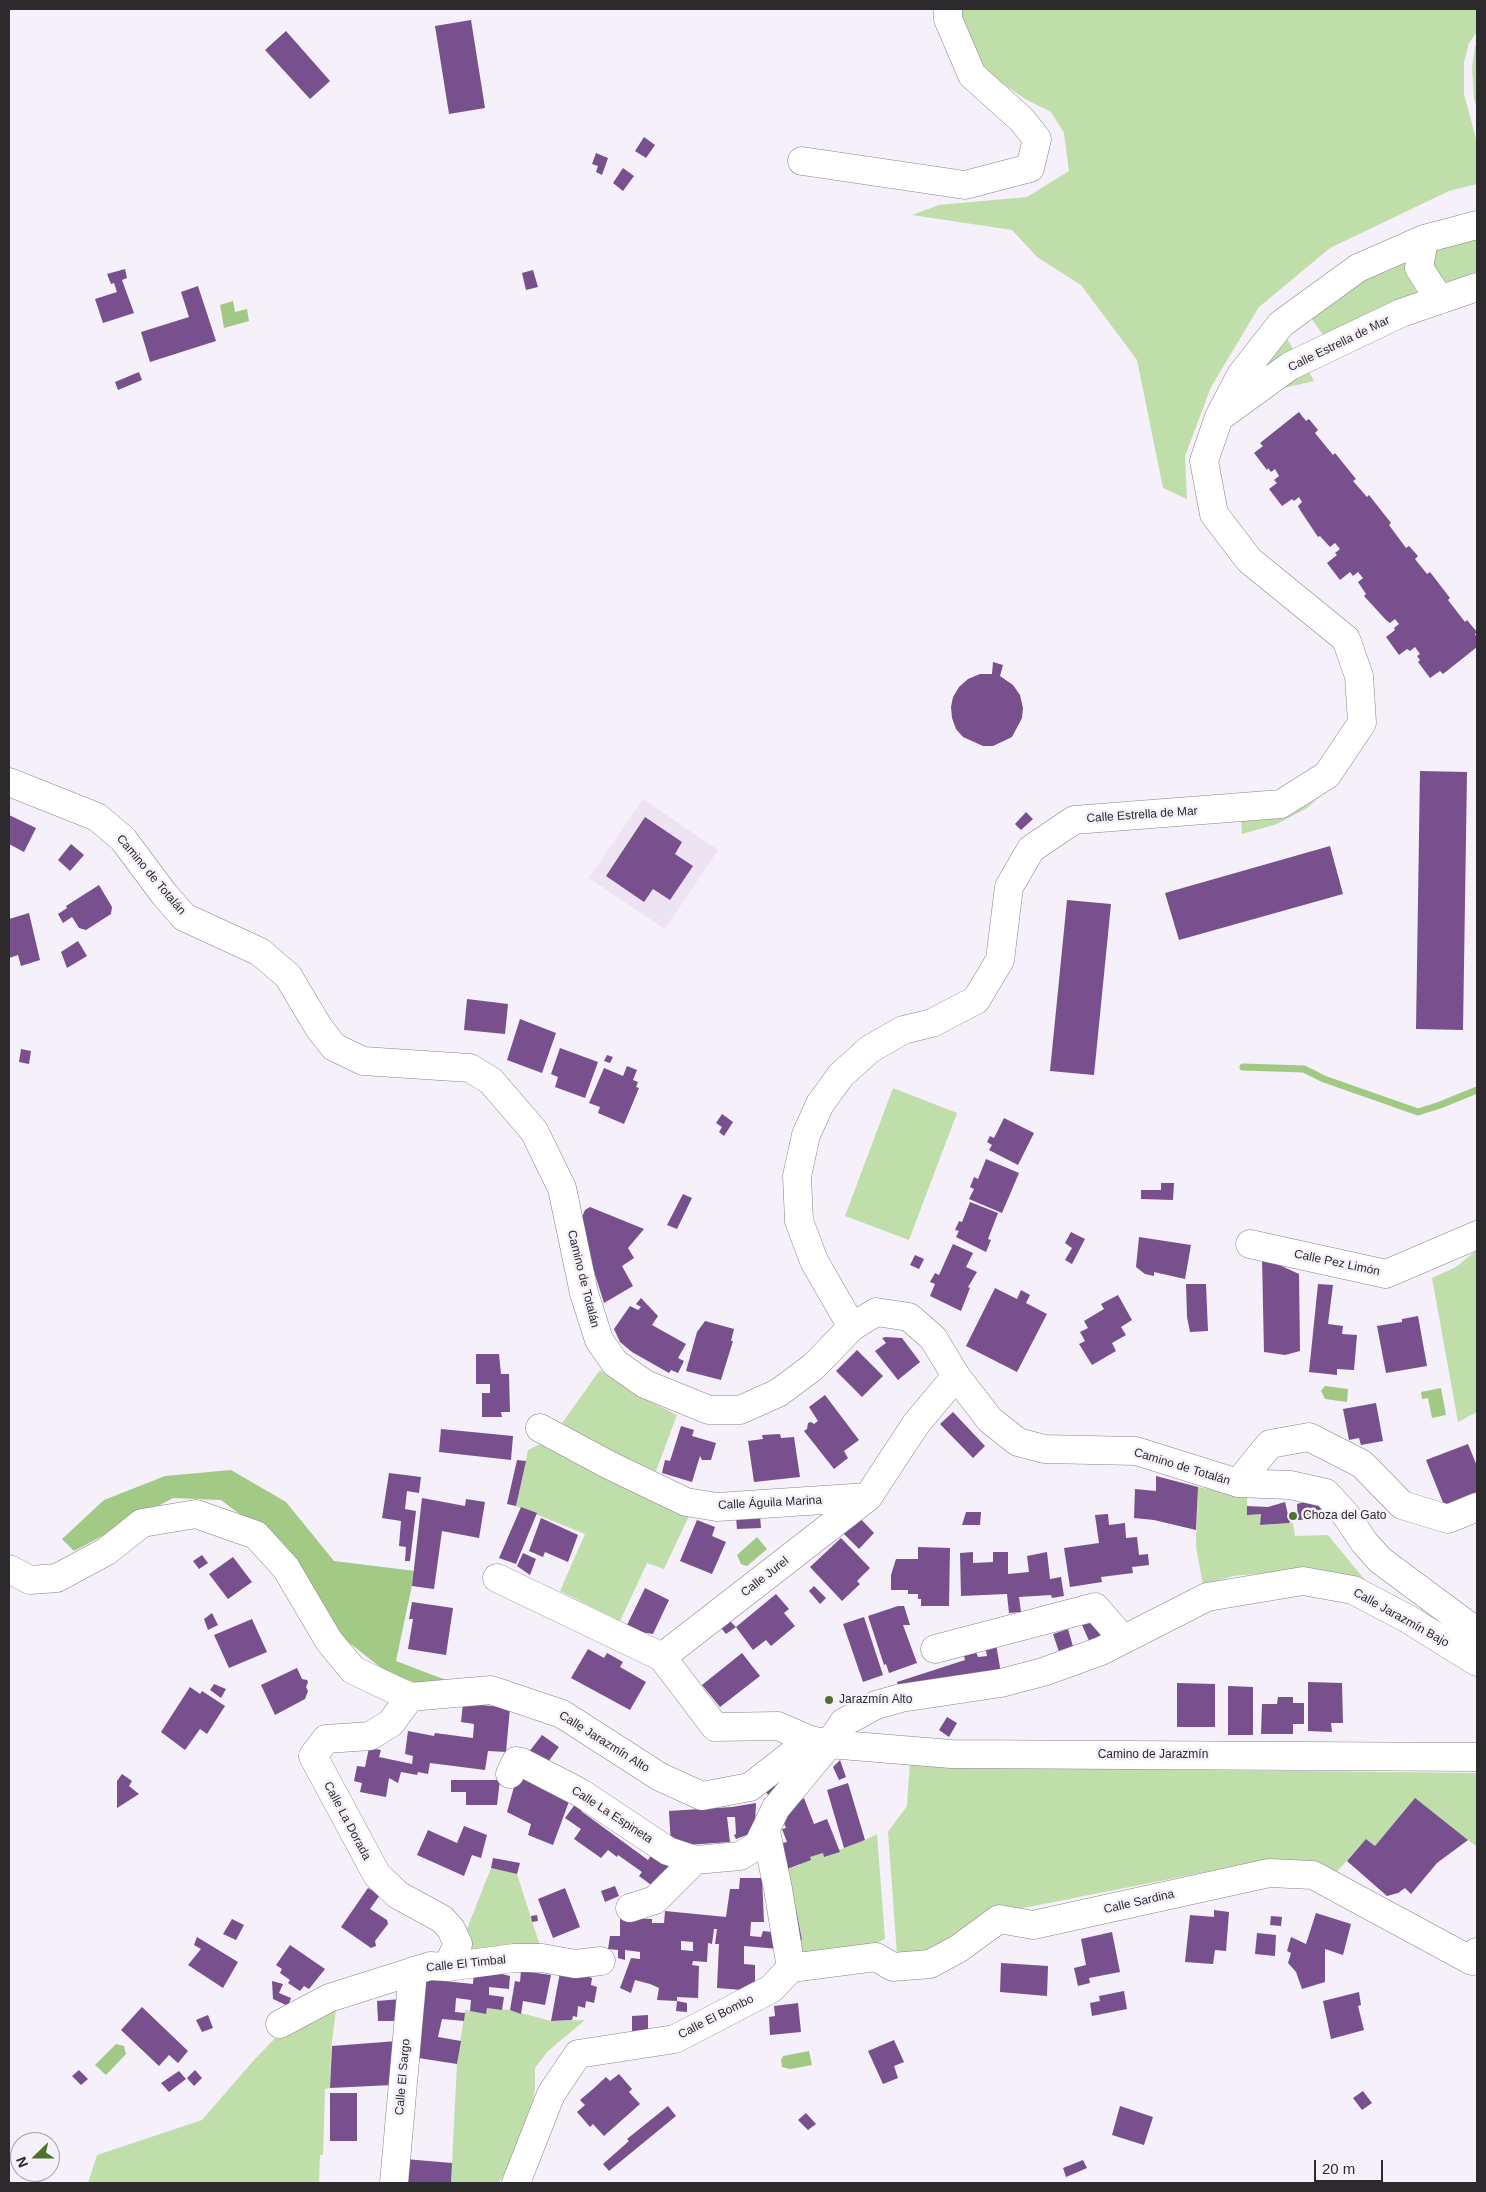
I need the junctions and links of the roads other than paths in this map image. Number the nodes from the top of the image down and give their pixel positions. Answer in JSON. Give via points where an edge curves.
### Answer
{"nodes":[{"id":1,"x":948,"y":9,"type":"edge"},
{"id":2,"x":802,"y":161,"type":"dead end"},
{"id":3,"x":1477,"y":225,"type":"edge"},
{"id":4,"x":1424,"y":239,"type":"junction"},
{"id":5,"x":1477,"y":287,"type":"edge"},
{"id":6,"x":1440,"y":300,"type":"junction"},
{"id":7,"x":1219,"y":417,"type":"junction"},
{"id":8,"x":9,"y":782,"type":"edge"},
{"id":9,"x":1477,"y":1235,"type":"edge"},
{"id":10,"x":1250,"y":1244,"type":"dead end"},
{"id":11,"x":852,"y":1328,"type":"junction"},
{"id":12,"x":956,"y":1376,"type":"junction"},
{"id":13,"x":540,"y":1428,"type":"dead end"},
{"id":14,"x":1238,"y":1484,"type":"junction"},
{"id":15,"x":868,"y":1497,"type":"junction"},
{"id":16,"x":1477,"y":1507,"type":"edge"},
{"id":17,"x":9,"y":1569,"type":"edge"},
{"id":18,"x":497,"y":1578,"type":"dead end"},
{"id":19,"x":1477,"y":1632,"type":"edge"},
{"id":20,"x":1123,"y":1639,"type":"junction"},
{"id":21,"x":935,"y":1649,"type":"dead end"},
{"id":22,"x":662,"y":1657,"type":"junction"},
{"id":23,"x":1477,"y":1662,"type":"edge"},
{"id":24,"x":410,"y":1697,"type":"junction"},
{"id":25,"x":820,"y":1742,"type":"junction"},
{"id":26,"x":1477,"y":1757,"type":"edge"},
{"id":27,"x":510,"y":1774,"type":"dead end"},
{"id":28,"x":766,"y":1832,"type":"junction"},
{"id":29,"x":695,"y":1860,"type":"junction"},
{"id":30,"x":630,"y":1908,"type":"dead end"},
{"id":31,"x":1477,"y":1952,"type":"edge"},
{"id":32,"x":601,"y":1961,"type":"dead end"},
{"id":33,"x":447,"y":1967,"type":"junction"},
{"id":34,"x":791,"y":1968,"type":"junction"},
{"id":35,"x":413,"y":1971,"type":"junction"},
{"id":36,"x":280,"y":2024,"type":"dead end"},
{"id":37,"x":394,"y":2183,"type":"edge"},
{"id":38,"x":516,"y":2183,"type":"edge"}],
"edges":[{"from":1,"to":2,"type":"street","via":[[948,19],[972,76],[1022,120],[1037,139],[1030,168],[965,185]]},
{"from":3,"to":4,"type":"street","name":"Calle Estrella de Mar"},
{"from":4,"to":6,"type":"street","via":[[1419,268]]},
{"from":4,"to":7,"type":"street","name":"Calle Estrella de Mar","via":[[1358,268],[1281,324],[1241,375]]},
{"from":5,"to":6,"type":"street","name":"Calle Estrella de Mar"},
{"from":6,"to":7,"type":"street","name":"Calle Estrella de Mar","via":[[1401,313],[1290,366]]},
{"from":7,"to":11,"type":"street","name":"Calle Estrella de Mar","via":[[1204,461],[1214,514],[1249,560],[1346,639],[1359,676],[1362,723],[1327,775],[1281,804],[1074,820],[1031,849],[1009,887],[1000,960],[976,1000],[932,1023],[903,1030],[870,1049],[841,1075],[820,1104],[806,1135],[797,1176],[799,1221],[814,1261]]},
{"from":8,"to":11,"type":"street","name":"Camino de Totalán","via":[[96,817],[124,838],[184,917],[260,952],[288,976],[334,1047],[363,1061],[470,1068],[491,1081],[534,1131],[562,1188],[584,1293],[599,1340],[615,1362],[645,1384],[709,1410],[740,1410],[778,1393],[813,1367]]},
{"from":9,"to":10,"type":"street","name":"Calle Pez Limón","via":[[1386,1274]]},
{"from":11,"to":12,"type":"street","name":"Camino de Totalán","via":[[876,1312],[909,1317],[933,1338]]},
{"from":12,"to":14,"type":"street","name":"Camino de Totalán","via":[[990,1420],[1018,1442],[1044,1449],[1136,1451]]},
{"from":12,"to":15,"type":"street","via":[[916,1424]]},
{"from":13,"to":15,"type":"street","name":"Calle Águila Marina","via":[[686,1502],[717,1507]]},
{"from":14,"to":16,"type":"street","via":[[1270,1444],[1309,1436],[1362,1464],[1402,1506],[1448,1519]]},
{"from":14,"to":19,"type":"street","name":"Camino de Totalán","via":[[1290,1485],[1326,1493],[1380,1560]]},
{"from":15,"to":22,"type":"street","name":"Calle Jurel"},
{"from":17,"to":24,"type":"street","via":[[30,1580],[57,1578],[107,1551],[142,1523],[196,1514],[256,1535],[286,1568],[329,1642],[353,1670]]},
{"from":18,"to":22,"type":"street"},
{"from":20,"to":21,"type":"street","via":[[1095,1607]]},
{"from":20,"to":23,"type":"street","name":"Calle Jarazmín Bajo","via":[[1207,1597],[1303,1581],[1353,1590],[1408,1619]]},
{"from":20,"to":25,"type":"street","name":"Calle Jarazmín Bajo","via":[[1043,1672],[1001,1683],[901,1698],[876,1705],[844,1722]]},
{"from":22,"to":25,"type":"street","via":[[715,1727],[778,1726]]},
{"from":24,"to":25,"type":"street","name":"Calle Jarazmín Alto","via":[[491,1690],[562,1714],[660,1777],[702,1796],[750,1787]]},
{"from":24,"to":33,"type":"street","name":"Calle La Dorada","via":[[391,1723],[370,1736],[326,1739],[312,1756],[377,1875],[398,1896],[442,1919],[452,1929],[458,1944]]},
{"from":25,"to":26,"type":"street","name":"Camino de Jarazmín","via":[[951,1754]]},
{"from":25,"to":28,"type":"street","via":[[776,1808]]},
{"from":27,"to":29,"type":"street","name":"Calle La Espineta","via":[[516,1761],[521,1762],[581,1792],[668,1851]]},
{"from":28,"to":29,"type":"street","via":[[758,1845],[740,1856]]},
{"from":28,"to":34,"type":"street"},
{"from":29,"to":30,"type":"street","via":[[655,1900]]},
{"from":31,"to":34,"type":"street","name":"Calle Sardina","via":[[1472,1960],[1313,1875],[1269,1873],[1033,1925],[999,1919],[958,1949],[930,1964],[893,1967],[876,1957]]},
{"from":32,"to":33,"type":"street","name":"Calle El Timbal","via":[[575,1964],[542,1958],[514,1958]]},
{"from":33,"to":35,"type":"street","name":"Calle El Timbal","via":[[430,1966]]},
{"from":34,"to":38,"type":"street","name":"Calle El Bombo","via":[[771,1989],[675,2038],[578,2054],[551,2094]]},
{"from":35,"to":36,"type":"street","name":"Calle El Timbal","via":[[329,1998]]},
{"from":35,"to":37,"type":"street","name":"Calle El Sargo"}]}
